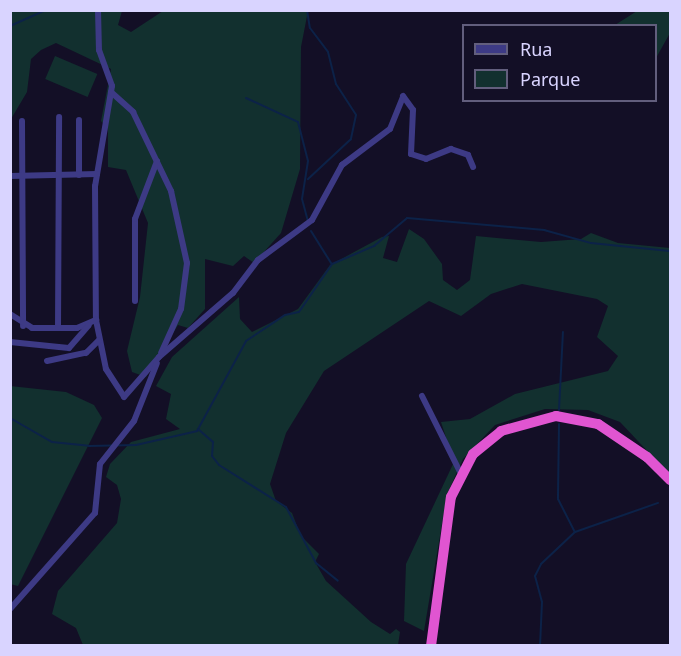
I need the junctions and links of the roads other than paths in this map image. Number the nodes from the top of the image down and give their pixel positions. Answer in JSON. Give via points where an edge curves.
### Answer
{"nodes":[{"id":1,"x":98,"y":10,"type":"edge"},
{"id":2,"x":111,"y":92,"type":"junction"},
{"id":3,"x":59,"y":117,"type":"dead end"},
{"id":4,"x":79,"y":120,"type":"dead end"},
{"id":5,"x":22,"y":121,"type":"dead end"},
{"id":6,"x":157,"y":161,"type":"junction"},
{"id":7,"x":473,"y":167,"type":"dead end"},
{"id":8,"x":97,"y":174,"type":"junction"},
{"id":9,"x":10,"y":176,"type":"edge"},
{"id":10,"x":22,"y":176,"type":"junction"},
{"id":11,"x":79,"y":176,"type":"junction"},
{"id":12,"x":58,"y":177,"type":"junction"},
{"id":13,"x":135,"y":301,"type":"dead end"},
{"id":14,"x":10,"y":314,"type":"edge"},
{"id":15,"x":96,"y":320,"type":"junction"},
{"id":16,"x":89,"y":325,"type":"junction"},
{"id":17,"x":23,"y":326,"type":"junction"},
{"id":18,"x":58,"y":328,"type":"junction"},
{"id":19,"x":99,"y":339,"type":"junction"},
{"id":20,"x":10,"y":342,"type":"edge"},
{"id":21,"x":159,"y":357,"type":"junction"},
{"id":22,"x":47,"y":361,"type":"dead end"},
{"id":23,"x":422,"y":396,"type":"dead end"},
{"id":24,"x":460,"y":472,"type":"junction"},
{"id":25,"x":670,"y":480,"type":"edge"},
{"id":26,"x":10,"y":609,"type":"edge"},
{"id":27,"x":431,"y":645,"type":"edge"}],
"edges":[{"from":1,"to":2,"type":"street","via":[[99,50]]},
{"from":2,"to":6,"type":"street","via":[[133,112]]},
{"from":2,"to":8,"type":"street"},
{"from":3,"to":12,"type":"street"},
{"from":4,"to":11,"type":"street"},
{"from":5,"to":10,"type":"street"},
{"from":6,"to":13,"type":"street","via":[[135,219]]},
{"from":6,"to":21,"type":"street","via":[[176,212],[187,280],[181,309]]},
{"from":7,"to":21,"type":"street","via":[[468,155],[451,149],[426,159],[411,154],[413,110],[402,96],[390,129],[342,165],[312,220],[258,260],[216,311]]},
{"from":8,"to":11,"type":"street"},
{"from":8,"to":15,"type":"street"},
{"from":9,"to":10,"type":"street"},
{"from":10,"to":12,"type":"street"},
{"from":10,"to":17,"type":"street"},
{"from":11,"to":12,"type":"street"},
{"from":12,"to":18,"type":"street"},
{"from":14,"to":17,"type":"street"},
{"from":15,"to":16,"type":"street"},
{"from":15,"to":19,"type":"street"},
{"from":16,"to":18,"type":"street"},
{"from":16,"to":20,"type":"street","via":[[69,348]]},
{"from":17,"to":18,"type":"street"},
{"from":19,"to":21,"type":"street","via":[[106,369],[124,398]]},
{"from":19,"to":22,"type":"street","via":[[86,352]]},
{"from":21,"to":26,"type":"street","via":[[140,409],[98,470],[101,492],[95,513]]},
{"from":23,"to":24,"type":"street"},
{"from":24,"to":25,"type":"highway","via":[[501,431],[556,416],[610,429]]},
{"from":24,"to":27,"type":"highway","via":[[445,522]]}]}
